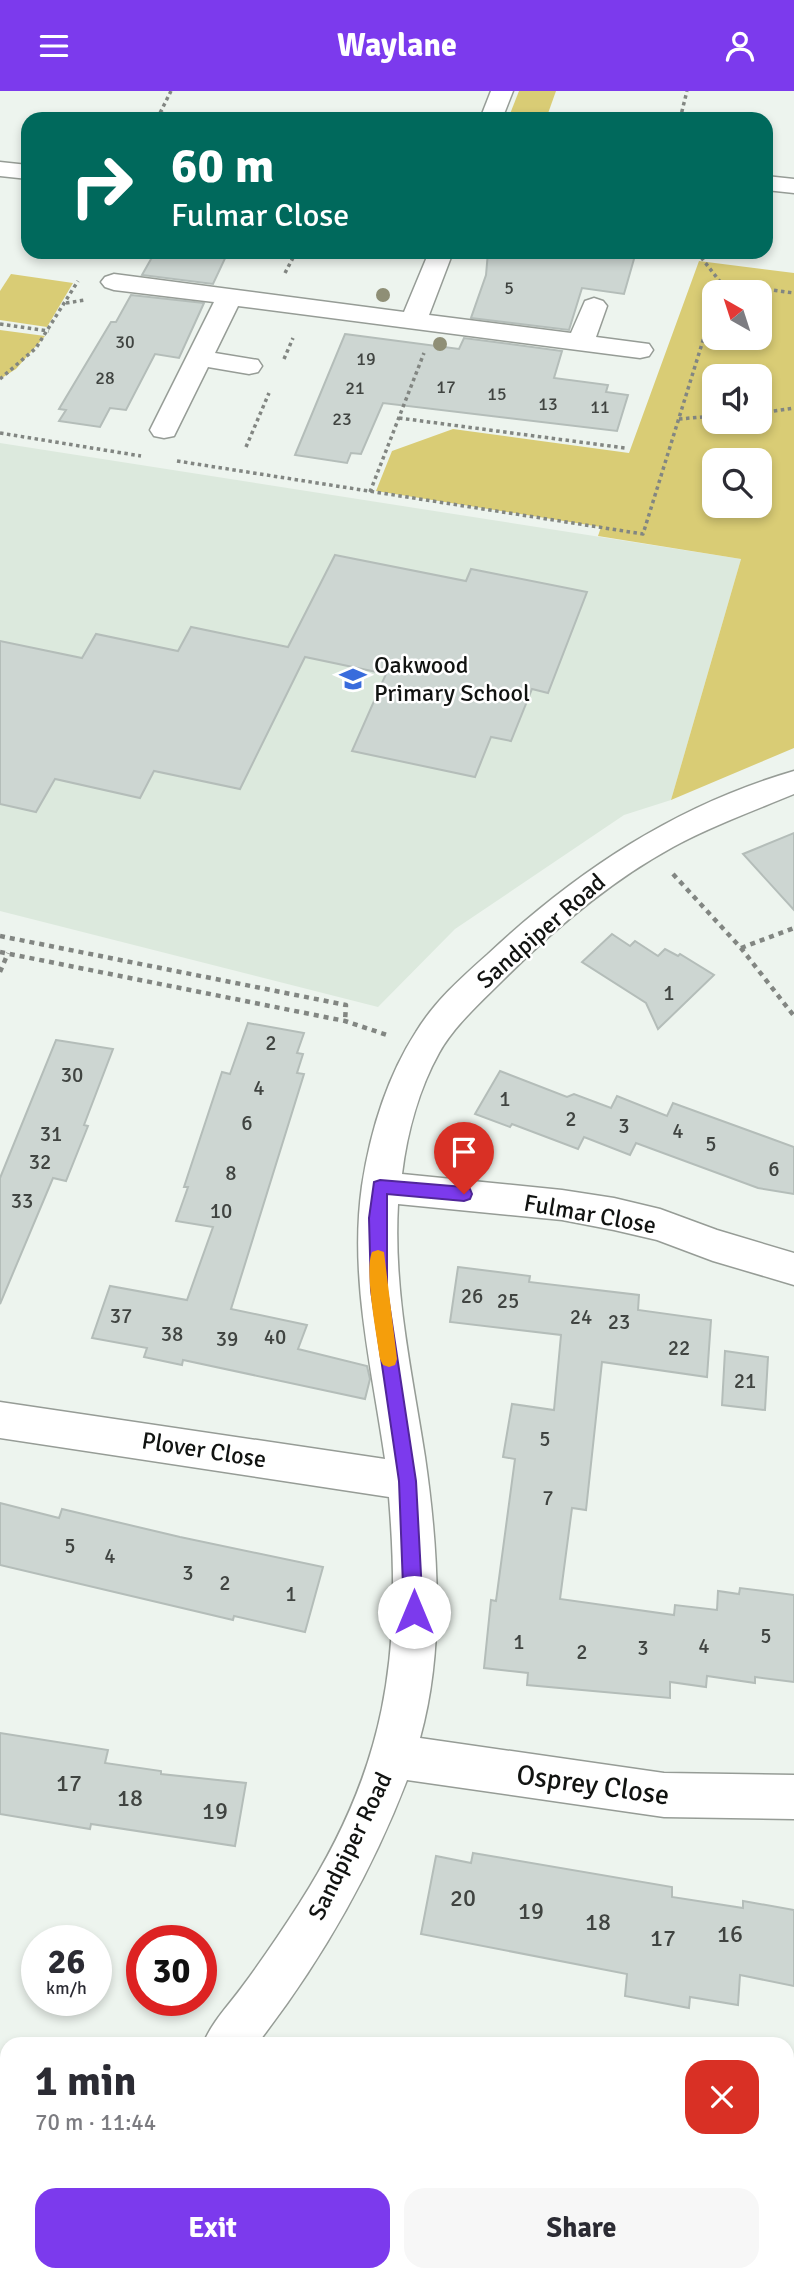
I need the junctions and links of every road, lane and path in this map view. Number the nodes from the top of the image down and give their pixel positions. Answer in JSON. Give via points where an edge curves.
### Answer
{"nodes":[{"id":1,"x":172,"y":91,"type":"edge"},
{"id":2,"x":502,"y":91,"type":"edge"},
{"id":3,"x":687,"y":91,"type":"edge"},
{"id":4,"x":161,"y":112,"type":"edge"},
{"id":5,"x":494,"y":112,"type":"edge"},
{"id":6,"x":682,"y":112,"type":"edge"},
{"id":7,"x":0,"y":169,"type":"edge"},
{"id":8,"x":21,"y":171,"type":"edge"},
{"id":9,"x":773,"y":184,"type":"edge"},
{"id":10,"x":794,"y":186,"type":"edge"},
{"id":11,"x":439,"y":259,"type":"edge"},
{"id":12,"x":702,"y":259,"type":"edge"},
{"id":13,"x":78,"y":280,"type":"dead end"},
{"id":14,"x":719,"y":280,"type":"edge"},
{"id":15,"x":114,"y":282,"type":"dead end"},
{"id":16,"x":772,"y":290,"type":"edge"},
{"id":17,"x":794,"y":293,"type":"edge"},
{"id":18,"x":229,"y":297,"type":"junction"},
{"id":19,"x":594,"y":306,"type":"dead end"},
{"id":20,"x":425,"y":322,"type":"junction"},
{"id":21,"x":0,"y":324,"type":"edge"},
{"id":22,"x":49,"y":331,"type":"junction"},
{"id":23,"x":582,"y":343,"type":"junction"},
{"id":24,"x":702,"y":344,"type":"edge"},
{"id":25,"x":640,"y":350,"type":"dead end"},
{"id":26,"x":199,"y":358,"type":"junction"},
{"id":27,"x":249,"y":366,"type":"dead end"},
{"id":28,"x":0,"y":379,"type":"edge"},
{"id":29,"x":794,"y":408,"type":"edge"},
{"id":30,"x":772,"y":411,"type":"edge"},
{"id":31,"x":702,"y":417,"type":"edge"},
{"id":32,"x":399,"y":418,"type":"junction"},
{"id":33,"x":679,"y":419,"type":"junction"},
{"id":34,"x":164,"y":430,"type":"dead end"},
{"id":35,"x":0,"y":433,"type":"edge"},
{"id":36,"x":625,"y":447,"type":"dead end"},
{"id":37,"x":151,"y":457,"type":"dead end"},
{"id":38,"x":164,"y":459,"type":"dead end"},
{"id":39,"x":370,"y":492,"type":"junction"},
{"id":40,"x":794,"y":782,"type":"edge"},
{"id":41,"x":648,"y":847,"type":"junction"},
{"id":42,"x":794,"y":928,"type":"edge"},
{"id":43,"x":0,"y":936,"type":"edge"},
{"id":44,"x":741,"y":948,"type":"junction"},
{"id":45,"x":0,"y":952,"type":"edge"},
{"id":46,"x":8,"y":953,"type":"junction"},
{"id":47,"x":0,"y":972,"type":"edge"},
{"id":48,"x":794,"y":1016,"type":"edge"},
{"id":49,"x":380,"y":1187,"type":"junction"},
{"id":50,"x":794,"y":1269,"type":"edge"},
{"id":51,"x":0,"y":1420,"type":"edge"},
{"id":52,"x":408,"y":1481,"type":"junction"},
{"id":53,"x":394,"y":1756,"type":"junction"},
{"id":54,"x":794,"y":1797,"type":"edge"},
{"id":55,"x":233,"y":2037,"type":"edge"}],
"edges":[{"from":1,"to":4,"type":"path"},
{"from":2,"to":5,"type":"street"},
{"from":3,"to":6,"type":"path"},
{"from":7,"to":8,"type":"street"},
{"from":9,"to":10,"type":"street"},
{"from":11,"to":20,"type":"street"},
{"from":12,"to":14,"type":"path"},
{"from":13,"to":22,"type":"path"},
{"from":15,"to":18,"type":"street"},
{"from":16,"to":17,"type":"path"},
{"from":18,"to":20,"type":"street"},
{"from":18,"to":26,"type":"street"},
{"from":19,"to":23,"type":"street"},
{"from":20,"to":23,"type":"street"},
{"from":20,"to":32,"type":"path"},
{"from":21,"to":22,"type":"path"},
{"from":22,"to":28,"type":"path","via":[[16,369]]},
{"from":23,"to":25,"type":"street"},
{"from":24,"to":33,"type":"path"},
{"from":26,"to":27,"type":"street"},
{"from":26,"to":34,"type":"street"},
{"from":29,"to":30,"type":"path"},
{"from":31,"to":33,"type":"path"},
{"from":32,"to":36,"type":"path"},
{"from":32,"to":39,"type":"path"},
{"from":33,"to":39,"type":"path","via":[[643,534]]},
{"from":35,"to":37,"type":"path"},
{"from":38,"to":39,"type":"path"},
{"from":40,"to":41,"type":"street","name":"Sandpiper Road","via":[[688,825]]},
{"from":41,"to":44,"type":"path"},
{"from":41,"to":49,"type":"street","name":"Sandpiper Road","via":[[579,893],[519,943],[472,989],[425,1047],[389,1134]]},
{"from":42,"to":44,"type":"path"},
{"from":43,"to":46,"type":"path","via":[[346,1005],[345,1021]]},
{"from":44,"to":48,"type":"path"},
{"from":45,"to":46,"type":"path"},
{"from":46,"to":47,"type":"path"},
{"from":49,"to":50,"type":"street","name":"Fulmar Close","via":[[614,1214]]},
{"from":49,"to":52,"type":"street","name":"Sandpiper Road","via":[[379,1290]]},
{"from":51,"to":52,"type":"street","name":"Plover Close"},
{"from":52,"to":53,"type":"street","name":"Sandpiper Road","via":[[414,1591],[411,1675]]},
{"from":53,"to":54,"type":"street","name":"Osprey Close","via":[[664,1795]]},
{"from":53,"to":55,"type":"street","name":"Sandpiper Road","via":[[364,1830],[319,1915]]}]}
